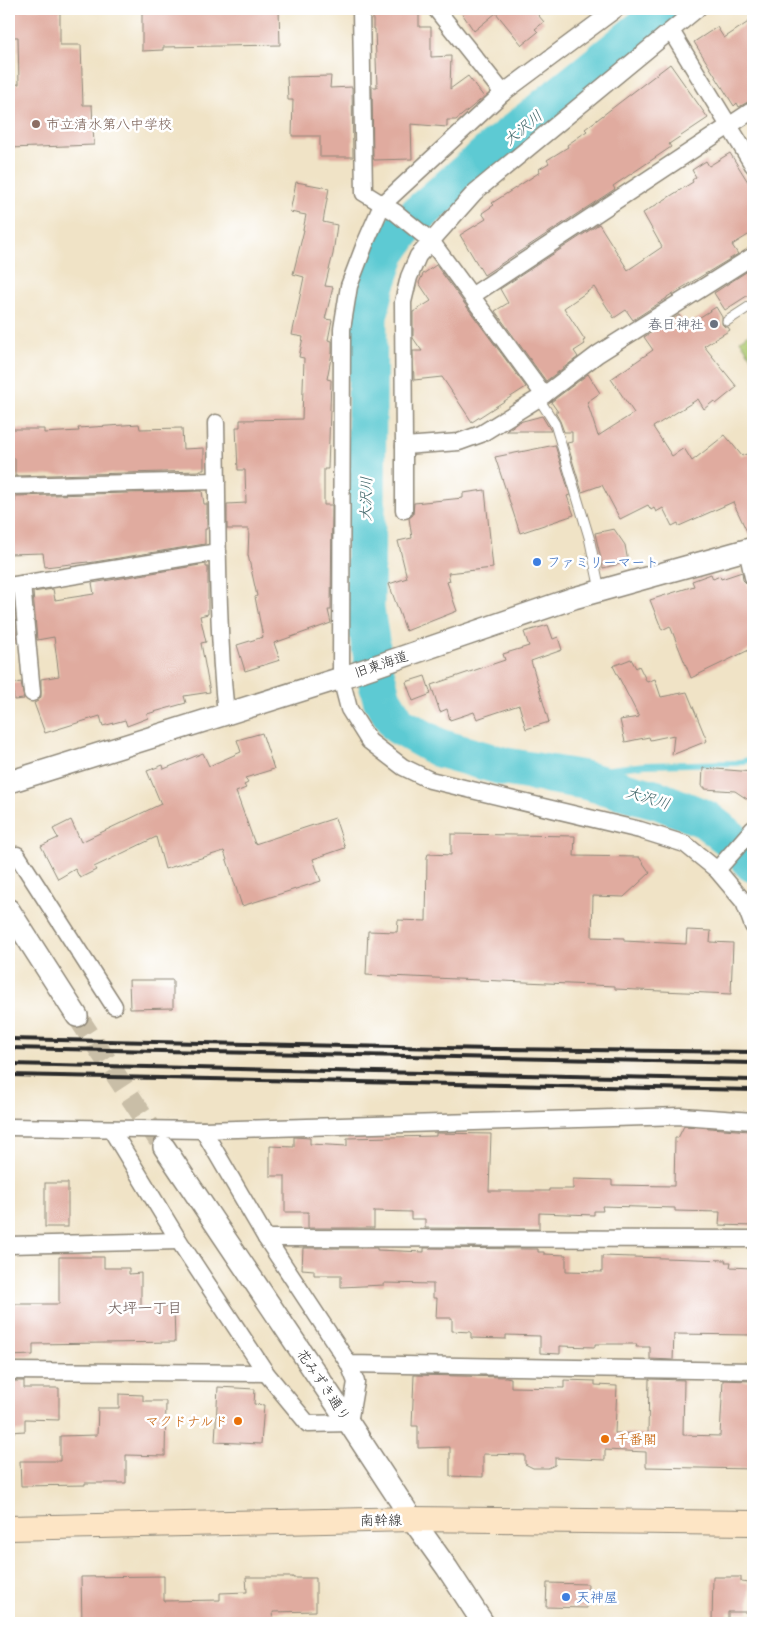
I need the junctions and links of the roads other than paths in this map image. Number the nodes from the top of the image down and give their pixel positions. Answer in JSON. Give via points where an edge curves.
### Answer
{"nodes":[{"id":1,"x":361,"y":9,"type":"edge"},
{"id":2,"x":436,"y":9,"type":"edge"},
{"id":3,"x":616,"y":9,"type":"edge"},
{"id":4,"x":697,"y":9,"type":"edge"},
{"id":5,"x":671,"y":31,"type":"junction"},
{"id":6,"x":503,"y":93,"type":"junction"},
{"id":7,"x":753,"y":110,"type":"edge"},
{"id":8,"x":729,"y":126,"type":"junction"},
{"id":9,"x":753,"y":165,"type":"edge"},
{"id":10,"x":388,"y":208,"type":"junction"},
{"id":11,"x":432,"y":242,"type":"junction"},
{"id":12,"x":753,"y":256,"type":"edge"},
{"id":13,"x":472,"y":295,"type":"junction"},
{"id":14,"x":753,"y":310,"type":"edge"},
{"id":15,"x":727,"y":321,"type":"dead end"},
{"id":16,"x":542,"y":397,"type":"junction"},
{"id":17,"x":216,"y":423,"type":"dead end"},
{"id":18,"x":404,"y":446,"type":"junction"},
{"id":19,"x":217,"y":481,"type":"junction"},
{"id":20,"x":9,"y":486,"type":"edge"},
{"id":21,"x":404,"y":510,"type":"dead end"},
{"id":22,"x":750,"y":549,"type":"edge"},
{"id":23,"x":218,"y":552,"type":"junction"},
{"id":24,"x":753,"y":577,"type":"edge"},
{"id":25,"x":15,"y":585,"type":"edge"},
{"id":26,"x":600,"y":591,"type":"junction"},
{"id":27,"x":341,"y":678,"type":"junction"},
{"id":28,"x":32,"y":693,"type":"dead end"},
{"id":29,"x":226,"y":714,"type":"junction"},
{"id":30,"x":9,"y":782,"type":"edge"},
{"id":31,"x":753,"y":829,"type":"edge"},
{"id":32,"x":9,"y":859,"type":"edge"},
{"id":33,"x":717,"y":870,"type":"junction"},
{"id":34,"x":9,"y":910,"type":"edge"},
{"id":35,"x":753,"y":926,"type":"edge"},
{"id":36,"x":114,"y":1006,"type":"dead end"},
{"id":37,"x":77,"y":1016,"type":"tunnel mouth"},
{"id":38,"x":753,"y":1121,"type":"edge"},
{"id":39,"x":9,"y":1127,"type":"edge"},
{"id":40,"x":111,"y":1129,"type":"junction"},
{"id":41,"x":203,"y":1130,"type":"junction"},
{"id":42,"x":164,"y":1147,"type":"tunnel mouth"},
{"id":43,"x":266,"y":1238,"type":"junction"},
{"id":44,"x":753,"y":1239,"type":"edge"},
{"id":45,"x":179,"y":1241,"type":"junction"},
{"id":46,"x":9,"y":1245,"type":"edge"},
{"id":47,"x":349,"y":1364,"type":"junction"},
{"id":48,"x":9,"y":1370,"type":"edge"},
{"id":49,"x":753,"y":1371,"type":"edge"},
{"id":50,"x":266,"y":1373,"type":"junction"},
{"id":51,"x":349,"y":1423,"type":"junction"},
{"id":52,"x":412,"y":1519,"type":"junction"},
{"id":53,"x":753,"y":1523,"type":"edge"},
{"id":54,"x":9,"y":1528,"type":"edge"},
{"id":55,"x":483,"y":1623,"type":"edge"}],
"edges":[{"from":1,"to":10,"type":"street","via":[[364,193]]},
{"from":2,"to":6,"type":"street"},
{"from":3,"to":6,"type":"street"},
{"from":4,"to":5,"type":"street"},
{"from":5,"to":8,"type":"street"},
{"from":5,"to":11,"type":"street","via":[[475,192]]},
{"from":6,"to":10,"type":"street"},
{"from":7,"to":8,"type":"street"},
{"from":8,"to":9,"type":"street"},
{"from":8,"to":13,"type":"street"},
{"from":10,"to":11,"type":"street"},
{"from":10,"to":27,"type":"street","via":[[365,244],[349,286],[342,329]]},
{"from":11,"to":13,"type":"street"},
{"from":11,"to":18,"type":"street","via":[[418,256],[403,302]]},
{"from":12,"to":16,"type":"street","via":[[598,354]]},
{"from":13,"to":16,"type":"street"},
{"from":14,"to":15,"type":"lane","via":[[750,306]]},
{"from":16,"to":18,"type":"street","via":[[481,434],[459,442]]},
{"from":16,"to":26,"type":"lane","via":[[555,424],[589,537]]},
{"from":17,"to":19,"type":"street"},
{"from":18,"to":21,"type":"street"},
{"from":19,"to":20,"type":"street"},
{"from":19,"to":23,"type":"street"},
{"from":22,"to":24,"type":"street"},
{"from":22,"to":26,"type":"street","name":"旧東海道"},
{"from":23,"to":25,"type":"street"},
{"from":23,"to":29,"type":"street","via":[[221,667]]},
{"from":25,"to":28,"type":"street"},
{"from":26,"to":27,"type":"street","name":"旧東海道"},
{"from":27,"to":29,"type":"street","name":"旧東海道"},
{"from":27,"to":33,"type":"street","via":[[349,709],[368,740],[403,767],[430,780],[640,830],[685,844]]},
{"from":29,"to":30,"type":"street","name":"旧東海道"},
{"from":31,"to":33,"type":"street"},
{"from":32,"to":36,"type":"street","via":[[17,855]]},
{"from":33,"to":35,"type":"street","via":[[744,902]]},
{"from":34,"to":37,"type":"street"},
{"from":38,"to":41,"type":"street","via":[[681,1116]]},
{"from":39,"to":40,"type":"street"},
{"from":40,"to":41,"type":"street"},
{"from":40,"to":45,"type":"street"},
{"from":41,"to":43,"type":"street"},
{"from":42,"to":51,"type":"street","name":"花みずき通り"},
{"from":43,"to":44,"type":"street"},
{"from":43,"to":47,"type":"street"},
{"from":45,"to":46,"type":"street"},
{"from":45,"to":50,"type":"street"},
{"from":47,"to":49,"type":"street"},
{"from":47,"to":51,"type":"street","via":[[356,1382]]},
{"from":48,"to":50,"type":"street"},
{"from":50,"to":51,"type":"street","via":[[308,1424]]},
{"from":51,"to":52,"type":"street","name":"花みずき通り"},
{"from":52,"to":53,"type":"main road","name":"南幹線"},
{"from":52,"to":54,"type":"main road","name":"南幹線"},
{"from":52,"to":55,"type":"street","name":"花みずき通り"}]}
